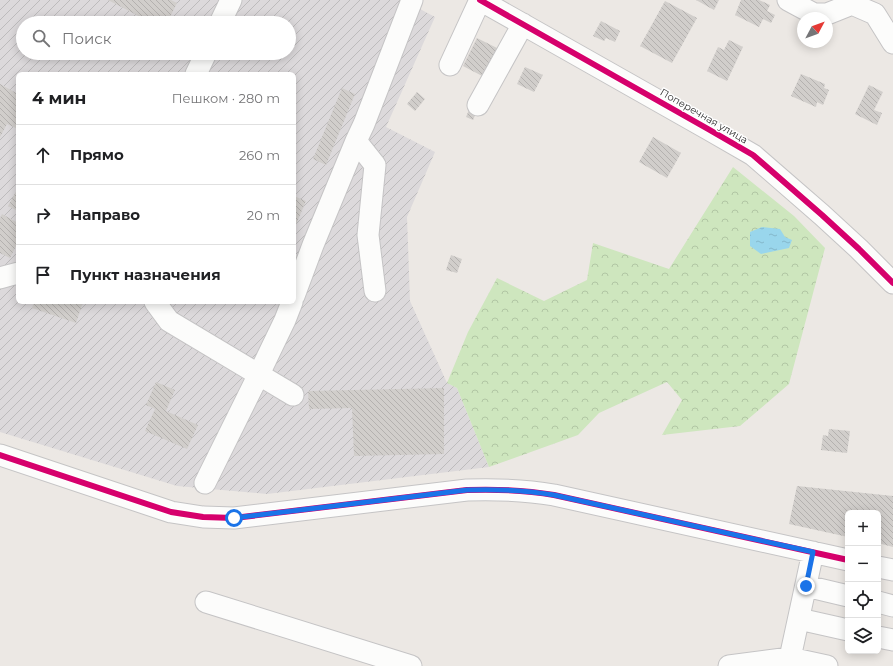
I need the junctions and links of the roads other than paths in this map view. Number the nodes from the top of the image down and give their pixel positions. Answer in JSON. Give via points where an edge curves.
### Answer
{"nodes":[{"id":1,"x":231,"y":0,"type":"edge"},
{"id":2,"x":412,"y":0,"type":"edge"},
{"id":3,"x":480,"y":0,"type":"edge"},
{"id":4,"x":788,"y":0,"type":"edge"},
{"id":5,"x":223,"y":16,"type":"edge"},
{"id":6,"x":523,"y":24,"type":"junction"},
{"id":7,"x":893,"y":43,"type":"edge"},
{"id":8,"x":450,"y":65,"type":"dead end"},
{"id":9,"x":478,"y":105,"type":"dead end"},
{"id":10,"x":356,"y":141,"type":"junction"},
{"id":11,"x":16,"y":274,"type":"edge"},
{"id":12,"x":0,"y":278,"type":"edge"},
{"id":13,"x":893,"y":283,"type":"edge"},
{"id":14,"x":296,"y":291,"type":"edge"},
{"id":15,"x":375,"y":291,"type":"dead end"},
{"id":16,"x":156,"y":304,"type":"edge"},
{"id":17,"x":291,"y":304,"type":"edge"},
{"id":18,"x":259,"y":374,"type":"junction"},
{"id":19,"x":293,"y":395,"type":"dead end"},
{"id":20,"x":0,"y":455,"type":"edge"},
{"id":21,"x":205,"y":483,"type":"dead end"},
{"id":22,"x":813,"y":552,"type":"junction"},
{"id":23,"x":845,"y":559,"type":"edge"},
{"id":24,"x":881,"y":568,"type":"edge"},
{"id":25,"x":893,"y":570,"type":"edge"},
{"id":26,"x":806,"y":586,"type":"junction"},
{"id":27,"x":845,"y":595,"type":"edge"},
{"id":28,"x":206,"y":602,"type":"dead end"},
{"id":29,"x":881,"y":603,"type":"edge"},
{"id":30,"x":893,"y":606,"type":"edge"},
{"id":31,"x":799,"y":619,"type":"junction"},
{"id":32,"x":845,"y":629,"type":"edge"},
{"id":33,"x":881,"y":638,"type":"edge"},
{"id":34,"x":893,"y":640,"type":"edge"},
{"id":35,"x":790,"y":658,"type":"junction"},
{"id":36,"x":411,"y":666,"type":"edge"},
{"id":37,"x":729,"y":666,"type":"edge"},
{"id":38,"x":827,"y":666,"type":"edge"}],
"edges":[{"from":1,"to":5,"type":"street"},
{"from":2,"to":10,"type":"street"},
{"from":3,"to":6,"type":"street","name":"Поперечная улица"},
{"from":3,"to":8,"type":"street"},
{"from":4,"to":7,"type":"street","via":[[814,14],[827,14],[852,4],[875,14]]},
{"from":6,"to":9,"type":"street"},
{"from":6,"to":13,"type":"street","name":"Поперечная улица","via":[[708,128],[752,156],[822,215]]},
{"from":10,"to":14,"type":"street"},
{"from":10,"to":15,"type":"street","via":[[375,165],[368,235]]},
{"from":11,"to":12,"type":"street"},
{"from":16,"to":18,"type":"street","via":[[169,321]]},
{"from":17,"to":18,"type":"street"},
{"from":18,"to":19,"type":"street"},
{"from":18,"to":21,"type":"street"},
{"from":20,"to":22,"type":"street","via":[[171,512],[203,518],[234,518],[467,490],[526,490]]},
{"from":22,"to":23,"type":"street"},
{"from":22,"to":26,"type":"street"},
{"from":24,"to":25,"type":"street"},
{"from":26,"to":27,"type":"street"},
{"from":26,"to":31,"type":"street"},
{"from":28,"to":36,"type":"street"},
{"from":29,"to":30,"type":"street"},
{"from":31,"to":32,"type":"street"},
{"from":31,"to":35,"type":"street"},
{"from":33,"to":34,"type":"street"},
{"from":35,"to":37,"type":"street"},
{"from":35,"to":38,"type":"street"}]}
